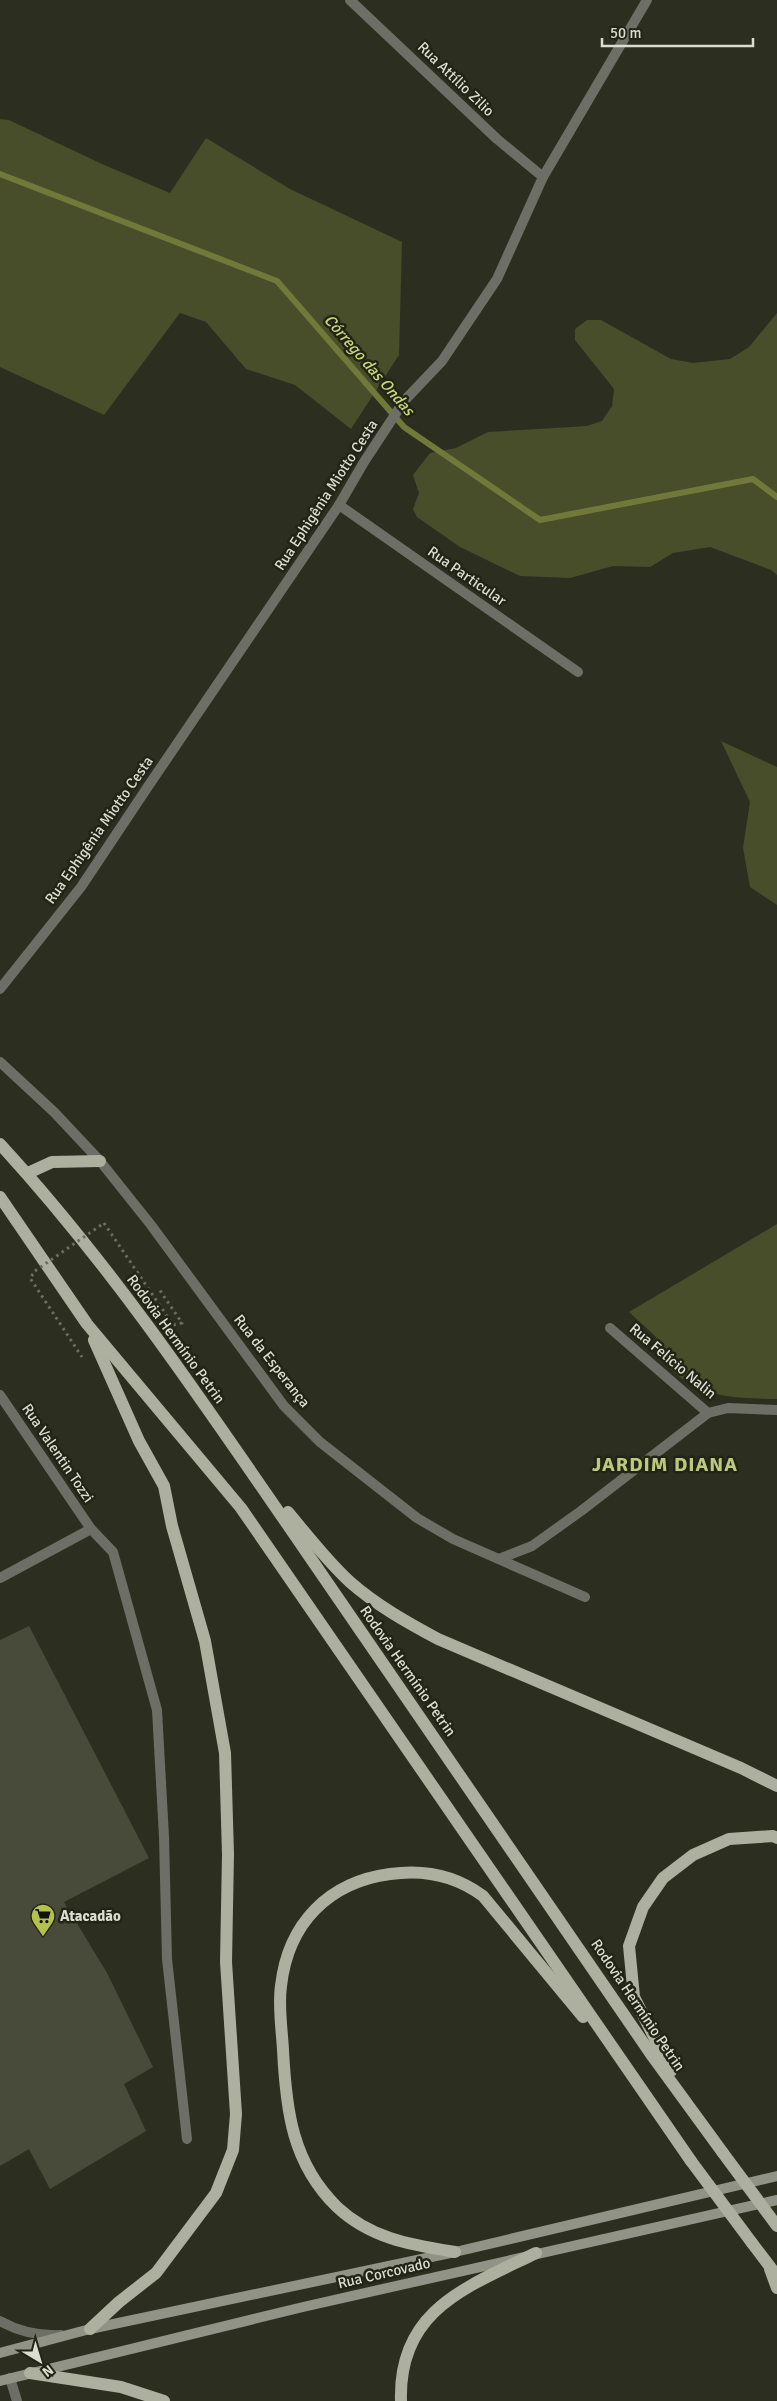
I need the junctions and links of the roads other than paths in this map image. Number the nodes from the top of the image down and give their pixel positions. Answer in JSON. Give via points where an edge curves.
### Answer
{"nodes":[{"id":1,"x":350,"y":0,"type":"edge"},
{"id":2,"x":647,"y":0,"type":"edge"},
{"id":3,"x":543,"y":177,"type":"junction"},
{"id":4,"x":339,"y":505,"type":"junction"},
{"id":5,"x":578,"y":672,"type":"dead end"},
{"id":6,"x":0,"y":989,"type":"edge"},
{"id":7,"x":0,"y":1062,"type":"edge"},
{"id":8,"x":0,"y":1144,"type":"edge"},
{"id":9,"x":100,"y":1161,"type":"junction"},
{"id":10,"x":28,"y":1173,"type":"junction"},
{"id":11,"x":0,"y":1197,"type":"edge"},
{"id":12,"x":86,"y":1324,"type":"junction"},
{"id":13,"x":610,"y":1328,"type":"dead end"},
{"id":14,"x":0,"y":1395,"type":"edge"},
{"id":15,"x":777,"y":1410,"type":"edge"},
{"id":16,"x":708,"y":1413,"type":"junction"},
{"id":17,"x":231,"y":1443,"type":"junction"},
{"id":18,"x":91,"y":1529,"type":"junction"},
{"id":19,"x":499,"y":1559,"type":"junction"},
{"id":20,"x":0,"y":1578,"type":"edge"},
{"id":21,"x":585,"y":1597,"type":"dead end"},
{"id":22,"x":777,"y":1786,"type":"edge"},
{"id":23,"x":777,"y":1838,"type":"edge"},
{"id":24,"x":629,"y":2073,"type":"junction"},
{"id":25,"x":693,"y":2113,"type":"junction"},
{"id":26,"x":187,"y":2139,"type":"dead end"},
{"id":27,"x":777,"y":2176,"type":"edge"},
{"id":28,"x":777,"y":2200,"type":"edge"},
{"id":29,"x":777,"y":2226,"type":"edge"},
{"id":30,"x":455,"y":2252,"type":"junction"},
{"id":31,"x":536,"y":2253,"type":"junction"},
{"id":32,"x":769,"y":2264,"type":"junction"},
{"id":33,"x":777,"y":2276,"type":"edge"},
{"id":34,"x":777,"y":2288,"type":"edge"},
{"id":35,"x":0,"y":2321,"type":"edge"},
{"id":36,"x":90,"y":2329,"type":"junction"},
{"id":37,"x":69,"y":2334,"type":"junction"},
{"id":38,"x":0,"y":2354,"type":"edge"},
{"id":39,"x":30,"y":2373,"type":"junction"},
{"id":40,"x":5,"y":2380,"type":"edge"},
{"id":41,"x":18,"y":2401,"type":"edge"},
{"id":42,"x":164,"y":2401,"type":"edge"},
{"id":43,"x":401,"y":2401,"type":"edge"}],
"edges":[{"from":1,"to":3,"type":"street","name":"Rua Attílio Zilio","via":[[497,139]]},
{"from":2,"to":3,"type":"street","name":"Rua Ephigênia Miotto Cesta"},
{"from":3,"to":4,"type":"street","name":"Rua Ephigênia Miotto Cesta","via":[[497,279],[442,361],[404,402]]},
{"from":4,"to":5,"type":"street","name":"Rua Particular"},
{"from":4,"to":6,"type":"street","name":"Rua Ephigênia Miotto Cesta","via":[[81,887]]},
{"from":7,"to":9,"type":"street","name":"Rua da Esperança"},
{"from":8,"to":10,"type":"main road","name":"Rodovia Hermínio Petrin"},
{"from":9,"to":10,"type":"main road","via":[[52,1162]]},
{"from":9,"to":19,"type":"street","name":"Rua da Esperança","via":[[152,1226],[284,1406],[320,1442],[417,1518],[453,1539]]},
{"from":10,"to":17,"type":"main road","name":"Rodovia Hermínio Petrin","via":[[132,1304]]},
{"from":11,"to":12,"type":"main road"},
{"from":12,"to":24,"type":"main road","via":[[241,1508]]},
{"from":12,"to":36,"type":"main road","via":[[164,1486],[205,1641],[225,1753],[228,1854],[226,1962],[236,2114],[233,2150],[216,2192],[156,2273]]},
{"from":13,"to":16,"type":"street","name":"Rua Felício Nalin"},
{"from":14,"to":18,"type":"street","name":"Rua Valentin Tozzi"},
{"from":15,"to":16,"type":"street","name":"Rua Felício Nalin","via":[[728,1408]]},
{"from":16,"to":19,"type":"street","via":[[539,1541]]},
{"from":17,"to":22,"type":"main road","via":[[351,1583],[403,1620],[438,1639]]},
{"from":17,"to":25,"type":"main road","name":"Rodovia Hermínio Petrin"},
{"from":18,"to":20,"type":"street"},
{"from":18,"to":26,"type":"street","name":"Rua Valentin Tozzi","via":[[113,1552],[157,1710],[167,1959]]},
{"from":19,"to":21,"type":"street","name":"Rua da Esperança"},
{"from":23,"to":25,"type":"main road","via":[[729,1839],[693,1855],[663,1878],[643,1906],[630,1946],[634,1997]]},
{"from":24,"to":30,"type":"main road","via":[[482,1896],[465,1884],[438,1874],[407,1871],[366,1877],[322,1901],[300,1929],[289,1950],[281,1986],[287,2112],[298,2150],[314,2180],[338,2207],[366,2228],[398,2242]]},
{"from":24,"to":32,"type":"main road","bridge":true},
{"from":25,"to":29,"type":"main road","name":"Rodovia Hermínio Petrin","bridge":true},
{"from":27,"to":30,"type":"street","name":"Rua Corcovado"},
{"from":28,"to":31,"type":"street","name":"Rua Corcovado"},
{"from":30,"to":36,"type":"street","name":"Rua Corcovado"},
{"from":31,"to":39,"type":"street","name":"Rua Corcovado"},
{"from":31,"to":43,"type":"main road","via":[[467,2287],[430,2314],[416,2334],[403,2366]]},
{"from":32,"to":33,"type":"main road"},
{"from":32,"to":34,"type":"main road"},
{"from":35,"to":37,"type":"street","via":[[47,2335]]},
{"from":36,"to":37,"type":"street","name":"Rua Corcovado"},
{"from":37,"to":38,"type":"street","name":"Rua Corcovado"},
{"from":39,"to":40,"type":"street","name":"Rua Corcovado"},
{"from":39,"to":42,"type":"main road","via":[[121,2387]]},
{"from":40,"to":41,"type":"street"}]}
